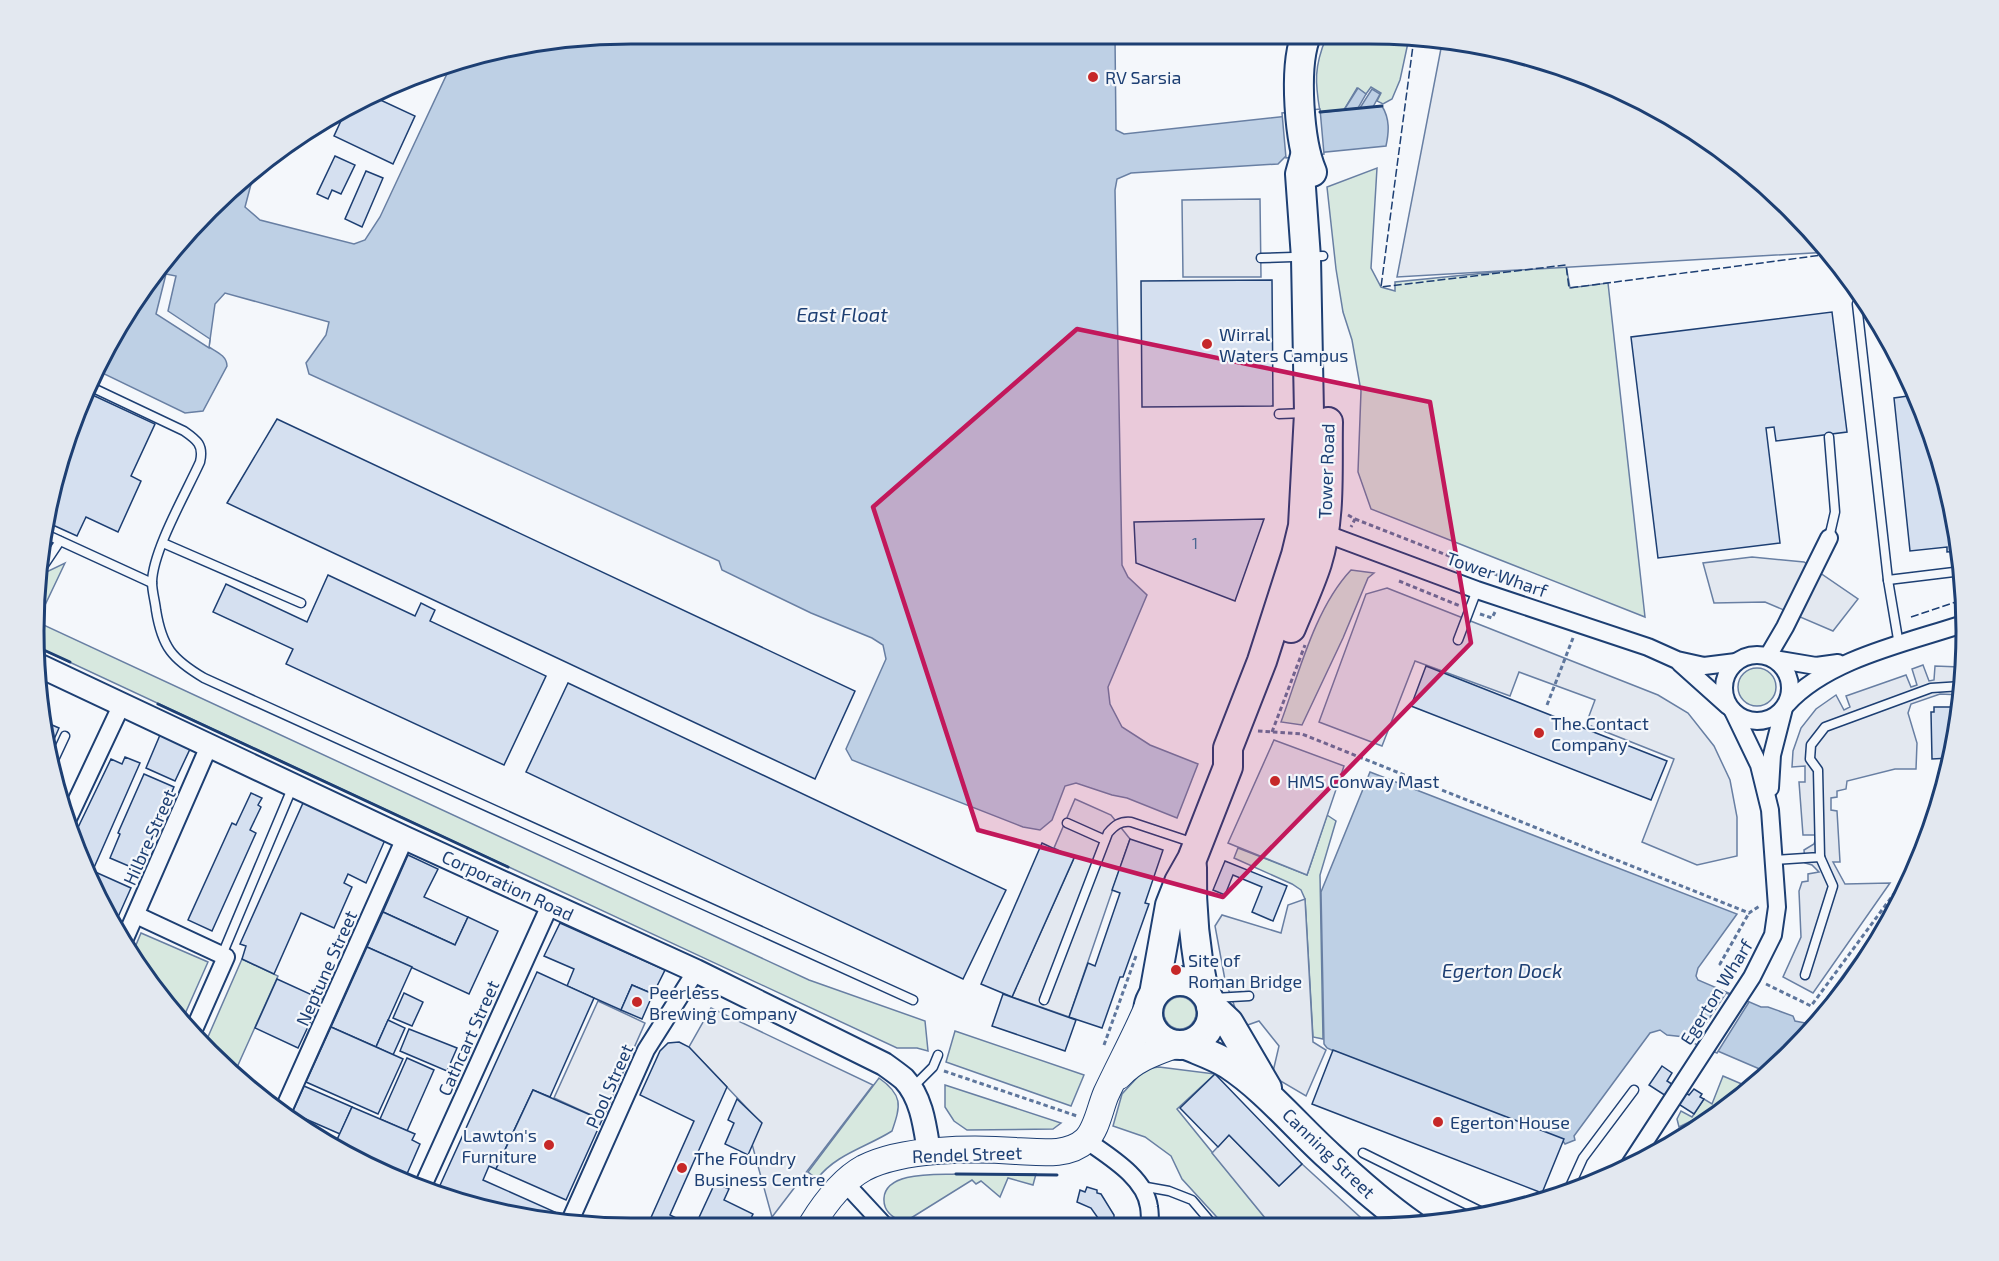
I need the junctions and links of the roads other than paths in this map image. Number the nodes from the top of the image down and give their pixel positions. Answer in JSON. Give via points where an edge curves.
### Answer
{"nodes":[{"id":1,"x":1303,"y":44,"type":"edge"},
{"id":2,"x":1315,"y":257,"type":"junction"},
{"id":3,"x":1261,"y":258,"type":"dead end"},
{"id":4,"x":1857,"y":304,"type":"dead end"},
{"id":5,"x":96,"y":389,"type":"edge"},
{"id":6,"x":1314,"y":413,"type":"junction"},
{"id":7,"x":1279,"y":414,"type":"dead end"},
{"id":8,"x":1828,"y":437,"type":"dead end"},
{"id":9,"x":1313,"y":529,"type":"junction"},
{"id":10,"x":52,"y":537,"type":"edge"},
{"id":11,"x":1829,"y":538,"type":"joint"},
{"id":12,"x":60,"y":541,"type":"junction"},
{"id":13,"x":163,"y":543,"type":"junction"},
{"id":14,"x":49,"y":558,"type":"edge"},
{"id":15,"x":1952,"y":572,"type":"edge"},
{"id":16,"x":1888,"y":580,"type":"junction"},
{"id":17,"x":152,"y":583,"type":"junction"},
{"id":18,"x":1478,"y":590,"type":"junction"},
{"id":19,"x":301,"y":603,"type":"dead end"},
{"id":20,"x":1956,"y":632,"type":"edge"},
{"id":21,"x":1458,"y":640,"type":"dead end"},
{"id":22,"x":1899,"y":645,"type":"junction"},
{"id":23,"x":1771,"y":658,"type":"junction"},
{"id":24,"x":1677,"y":660,"type":"junction"},
{"id":25,"x":1854,"y":661,"type":"junction"},
{"id":26,"x":1736,"y":662,"type":"junction"},
{"id":27,"x":45,"y":668,"type":"edge"},
{"id":28,"x":1952,"y":687,"type":"edge"},
{"id":29,"x":122,"y":704,"type":"junction"},
{"id":30,"x":1785,"y":706,"type":"junction"},
{"id":31,"x":1732,"y":709,"type":"junction"},
{"id":32,"x":65,"y":736,"type":"dead end"},
{"id":33,"x":209,"y":746,"type":"junction"},
{"id":34,"x":57,"y":753,"type":"edge"},
{"id":35,"x":1227,"y":766,"type":"junction"},
{"id":36,"x":293,"y":786,"type":"junction"},
{"id":37,"x":72,"y":810,"type":"edge"},
{"id":38,"x":1770,"y":810,"type":"junction"},
{"id":39,"x":1067,"y":823,"type":"dead end"},
{"id":40,"x":405,"y":838,"type":"junction"},
{"id":41,"x":1105,"y":840,"type":"junction"},
{"id":42,"x":1195,"y":852,"type":"junction"},
{"id":43,"x":1820,"y":857,"type":"junction"},
{"id":44,"x":1774,"y":860,"type":"junction"},
{"id":45,"x":550,"y":905,"type":"junction"},
{"id":46,"x":136,"y":915,"type":"junction"},
{"id":47,"x":128,"y":933,"type":"edge"},
{"id":48,"x":222,"y":955,"type":"junction"},
{"id":49,"x":696,"y":971,"type":"junction"},
{"id":50,"x":1805,"y":975,"type":"dead end"},
{"id":51,"x":1249,"y":996,"type":"dead end"},
{"id":52,"x":1151,"y":999,"type":"junction"},
{"id":53,"x":1208,"y":999,"type":"junction"},
{"id":54,"x":913,"y":1000,"type":"dead end"},
{"id":55,"x":1044,"y":1000,"type":"dead end"},
{"id":56,"x":196,"y":1025,"type":"edge"},
{"id":57,"x":1180,"y":1045,"type":"junction"},
{"id":58,"x":938,"y":1054,"type":"dead end"},
{"id":59,"x":1110,"y":1085,"type":"junction"},
{"id":60,"x":910,"y":1089,"type":"junction"},
{"id":61,"x":1634,"y":1090,"type":"dead end"},
{"id":62,"x":1275,"y":1102,"type":"junction"},
{"id":63,"x":285,"y":1105,"type":"edge"},
{"id":64,"x":1086,"y":1140,"type":"junction"},
{"id":65,"x":1651,"y":1145,"type":"edge"},
{"id":66,"x":929,"y":1152,"type":"junction"},
{"id":67,"x":1363,"y":1153,"type":"dead end"},
{"id":68,"x":426,"y":1180,"type":"edge"},
{"id":69,"x":1573,"y":1180,"type":"edge"},
{"id":70,"x":845,"y":1183,"type":"junction"},
{"id":71,"x":1140,"y":1186,"type":"junction"},
{"id":72,"x":1473,"y":1208,"type":"edge"},
{"id":73,"x":573,"y":1214,"type":"edge"},
{"id":74,"x":821,"y":1215,"type":"edge"},
{"id":75,"x":1400,"y":1216,"type":"edge"},
{"id":76,"x":877,"y":1218,"type":"edge"},
{"id":77,"x":1150,"y":1218,"type":"edge"},
{"id":78,"x":1207,"y":1218,"type":"edge"}],
"edges":[{"from":1,"to":2,"type":"highway","name":"Tower Road","via":[[1299,73],[1301,113],[1305,156],[1314,177]]},
{"from":2,"to":3,"type":"lane"},
{"from":2,"to":6,"type":"highway","name":"Tower Road"},
{"from":2,"to":9,"type":"highway","name":"Tower Road","via":[[1328,413],[1327,507]]},
{"from":4,"to":16,"type":"lane"},
{"from":5,"to":13,"type":"lane","via":[[198,440],[200,462]]},
{"from":6,"to":7,"type":"lane"},
{"from":6,"to":9,"type":"highway","name":"Tower Road"},
{"from":8,"to":11,"type":"lane","via":[[1835,512]]},
{"from":9,"to":18,"type":"street","name":"Tower Wharf"},
{"from":9,"to":35,"type":"highway","name":"Tower Road","via":[[1296,555],[1262,661],[1228,748]]},
{"from":9,"to":35,"type":"highway","name":"Tower Road","via":[[1317,563],[1242,755]]},
{"from":10,"to":12,"type":"lane"},
{"from":11,"to":23,"type":"street"},
{"from":12,"to":14,"type":"lane"},
{"from":12,"to":17,"type":"lane"},
{"from":13,"to":17,"type":"lane"},
{"from":13,"to":19,"type":"lane"},
{"from":15,"to":16,"type":"lane"},
{"from":16,"to":22,"type":"lane"},
{"from":17,"to":54,"type":"lane","via":[[159,632],[167,648],[182,665],[204,678]]},
{"from":18,"to":21,"type":"lane"},
{"from":18,"to":24,"type":"street","name":"Tower Wharf","via":[[1579,622]]},
{"from":20,"to":22,"type":"street"},
{"from":22,"to":25,"type":"street"},
{"from":23,"to":25,"type":"street","via":[[1815,666]]},
{"from":23,"to":26,"type":"street","via":[[1748,656]]},
{"from":23,"to":30,"type":"street","via":[[1782,666],[1789,679],[1790,695]]},
{"from":24,"to":26,"type":"street","name":"Tower Wharf","via":[[1704,666]]},
{"from":24,"to":31,"type":"street","name":"Tower Wharf"},
{"from":25,"to":30,"type":"street","via":[[1813,680]]},
{"from":26,"to":31,"type":"street","via":[[1724,681],[1724,694]]},
{"from":27,"to":29,"type":"main road","name":"Corporation Road"},
{"from":28,"to":43,"type":"lane","via":[[1931,688],[1825,726],[1811,745],[1810,759],[1818,770]]},
{"from":29,"to":33,"type":"main road","name":"Corporation Road"},
{"from":29,"to":37,"type":"street"},
{"from":30,"to":31,"type":"street","via":[[1764,721],[1751,721]]},
{"from":30,"to":38,"type":"street","name":"Egerton Wharf","via":[[1772,755]]},
{"from":31,"to":38,"type":"street","name":"Egerton Wharf","via":[[1759,765]]},
{"from":32,"to":34,"type":"lane"},
{"from":33,"to":36,"type":"main road","name":"Corporation Road"},
{"from":33,"to":46,"type":"street","name":"Hilbre Street"},
{"from":35,"to":42,"type":"highway","name":"Tower Road"},
{"from":36,"to":40,"type":"main road","name":"Corporation Road"},
{"from":36,"to":48,"type":"lane"},
{"from":38,"to":44,"type":"street","name":"Egerton Wharf"},
{"from":39,"to":41,"type":"lane"},
{"from":40,"to":45,"type":"main road","name":"Corporation Road"},
{"from":40,"to":63,"type":"street","name":"Neptune Street"},
{"from":41,"to":42,"type":"lane","via":[[1124,821]]},
{"from":41,"to":55,"type":"lane"},
{"from":42,"to":52,"type":"highway","name":"Tower Road","via":[[1170,905]]},
{"from":42,"to":53,"type":"highway","name":"Tower Road","via":[[1191,903],[1196,953]]},
{"from":43,"to":44,"type":"lane"},
{"from":43,"to":50,"type":"lane","via":[[1833,886]]},
{"from":44,"to":65,"type":"street","name":"Egerton Wharf","via":[[1773,935],[1752,977],[1672,1099]]},
{"from":45,"to":49,"type":"main road","name":"Corporation Road"},
{"from":45,"to":68,"type":"street","name":"Cathcart Street"},
{"from":46,"to":47,"type":"street","name":"Hilbre Street"},
{"from":46,"to":48,"type":"street"},
{"from":48,"to":56,"type":"street","via":[[226,957]]},
{"from":49,"to":60,"type":"main road","name":"Corporation Road","via":[[884,1064]]},
{"from":49,"to":73,"type":"street","name":"Pool Street","via":[[646,1050]]},
{"from":51,"to":53,"type":"lane"},
{"from":52,"to":53,"type":"highway","via":[[1167,984],[1177,981],[1190,983]]},
{"from":52,"to":57,"type":"highway","via":[[1148,1015],[1152,1030],[1162,1040]]},
{"from":52,"to":59,"type":"main road"},
{"from":53,"to":57,"type":"highway","via":[[1212,1016],[1208,1028],[1199,1039]]},
{"from":53,"to":62,"type":"highway","name":"Canning Street","via":[[1229,1023]]},
{"from":57,"to":59,"type":"main road","via":[[1145,1055]]},
{"from":57,"to":62,"type":"highway","name":"Canning Street","via":[[1225,1062]]},
{"from":58,"to":60,"type":"lane","via":[[933,1067]]},
{"from":59,"to":64,"type":"main road"},
{"from":60,"to":66,"type":"main road","name":"Corporation Road","via":[[924,1120]]},
{"from":61,"to":69,"type":"lane","via":[[1583,1158]]},
{"from":62,"to":75,"type":"highway","name":"Canning Street","via":[[1328,1156]]},
{"from":64,"to":66,"type":"main road","name":"Rendel Street","via":[[1053,1153]]},
{"from":64,"to":71,"type":"street"},
{"from":66,"to":70,"type":"main road","name":"Rendel Street","via":[[893,1157],[863,1168]]},
{"from":67,"to":72,"type":"lane"},
{"from":70,"to":74,"type":"main road","name":"Rendel Street"},
{"from":70,"to":76,"type":"street"},
{"from":71,"to":77,"type":"street","via":[[1149,1205]]},
{"from":71,"to":78,"type":"lane","via":[[1192,1200]]}]}
